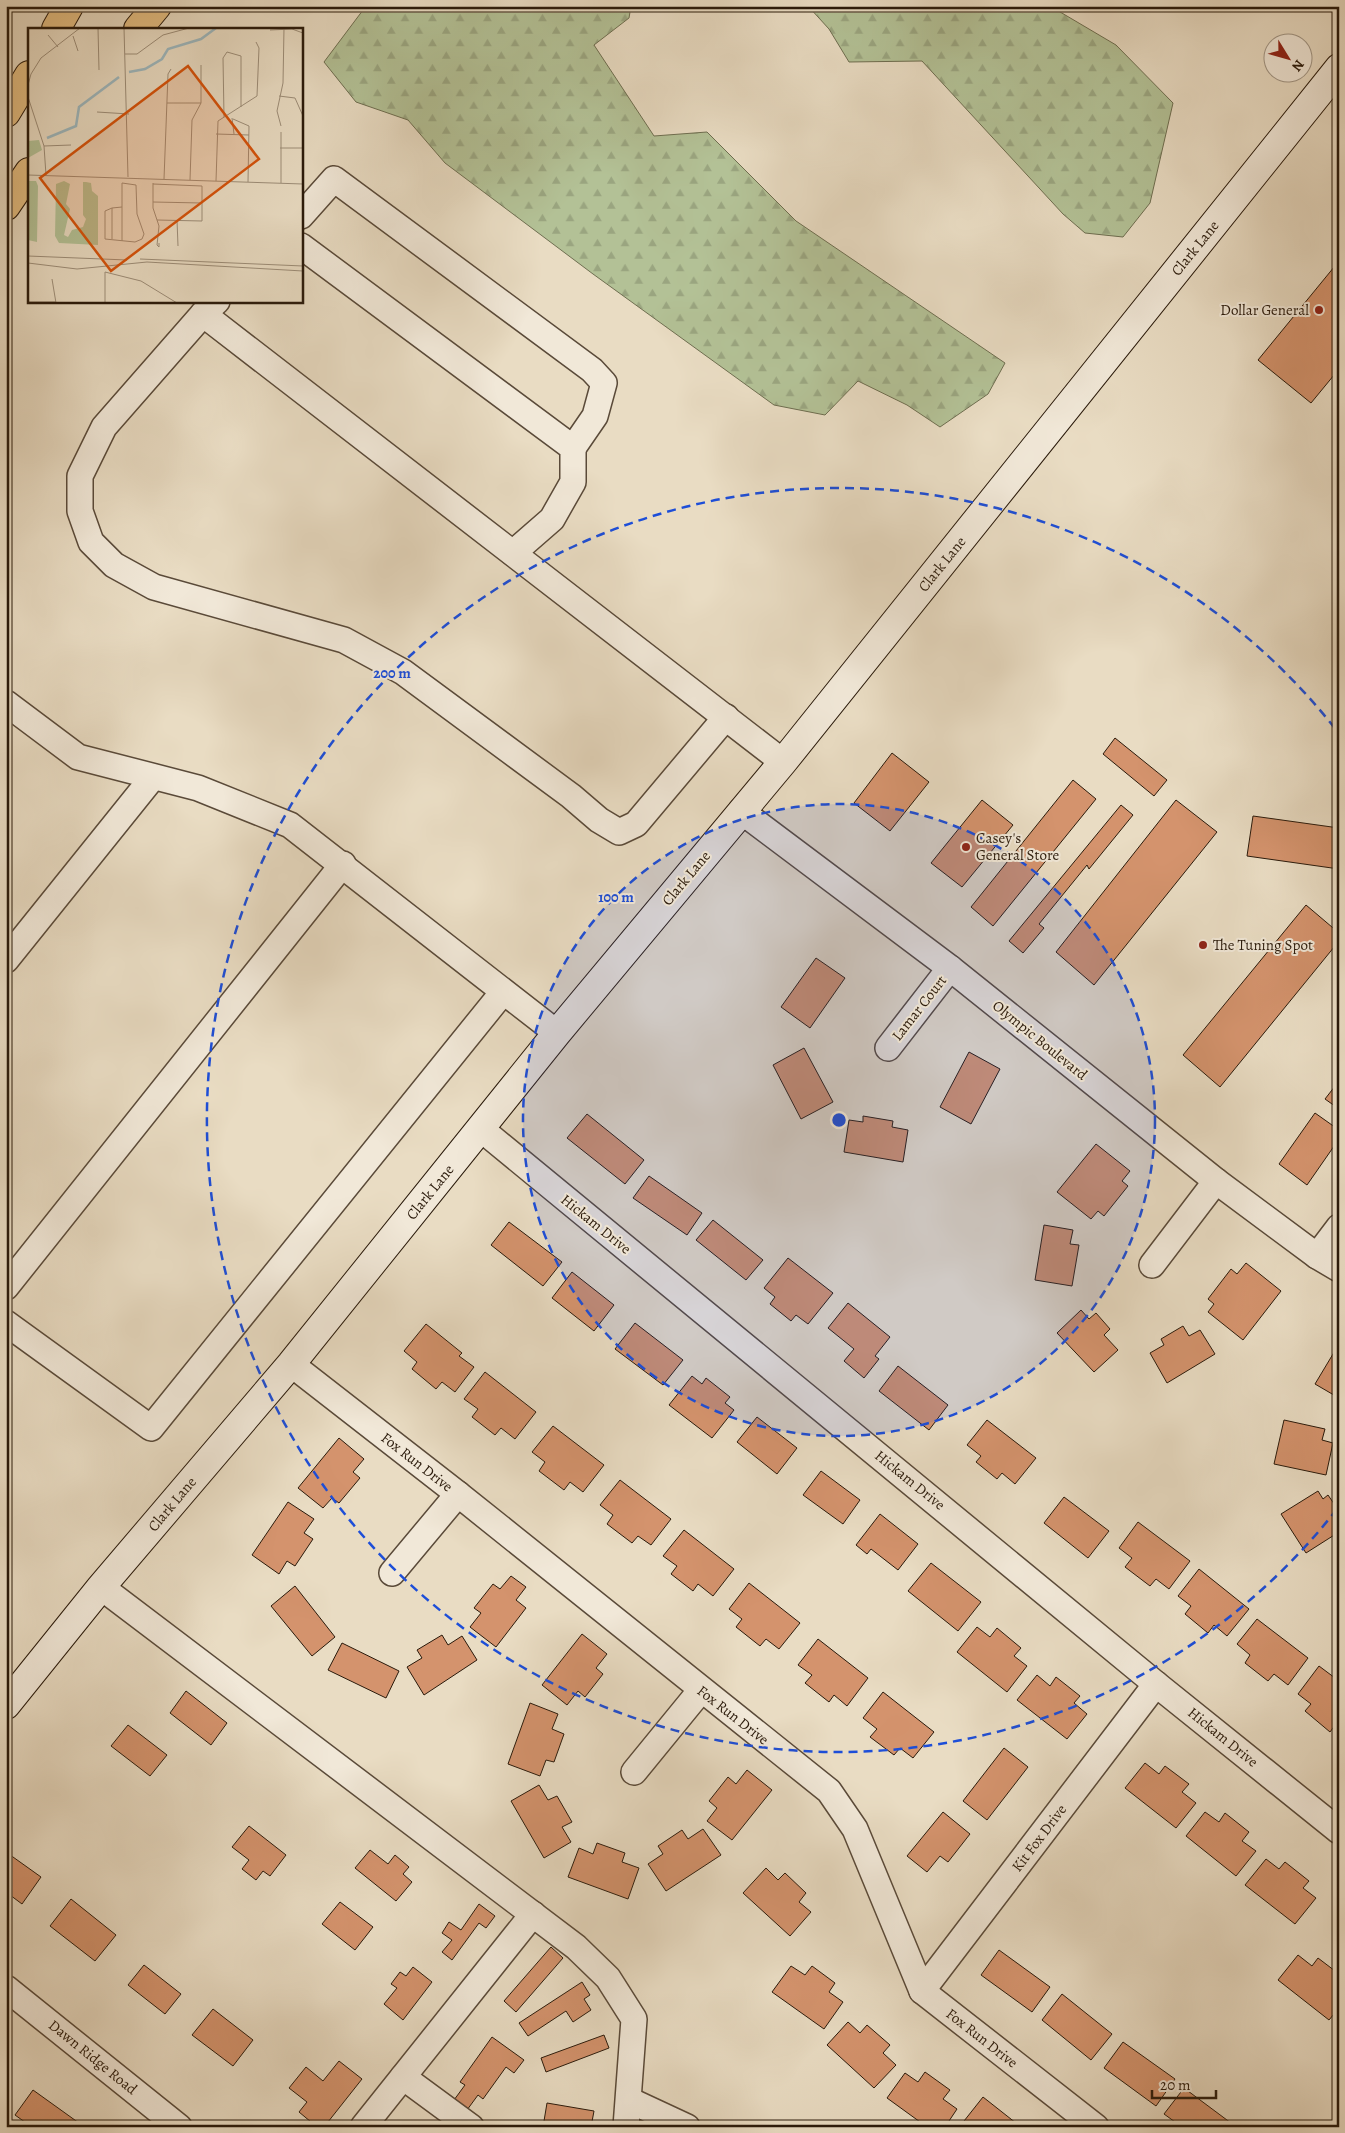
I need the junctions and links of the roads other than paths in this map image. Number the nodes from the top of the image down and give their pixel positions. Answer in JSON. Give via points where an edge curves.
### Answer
{"nodes":[{"id":1,"x":69,"y":6,"type":"edge"},
{"id":2,"x":157,"y":6,"type":"edge"},
{"id":3,"x":57,"y":28,"type":"edge"},
{"id":4,"x":139,"y":28,"type":"edge"},
{"id":5,"x":1339,"y":68,"type":"edge"},
{"id":6,"x":28,"y":77,"type":"edge"},
{"id":7,"x":6,"y":113,"type":"edge"},
{"id":8,"x":28,"y":173,"type":"edge"},
{"id":9,"x":6,"y":206,"type":"edge"},
{"id":10,"x":302,"y":215,"type":"edge"},
{"id":11,"x":302,"y":247,"type":"edge"},
{"id":12,"x":210,"y":308,"type":"edge"},
{"id":13,"x":573,"y":448,"type":"junction"},
{"id":14,"x":513,"y":553,"type":"junction"},
{"id":15,"x":6,"y":703,"type":"edge"},
{"id":16,"x":726,"y":717,"type":"junction"},
{"id":17,"x":783,"y":762,"type":"junction"},
{"id":18,"x":153,"y":777,"type":"junction"},
{"id":19,"x":741,"y":810,"type":"junction"},
{"id":20,"x":343,"y":864,"type":"junction"},
{"id":21,"x":6,"y":960,"type":"edge"},
{"id":22,"x":950,"y":968,"type":"junction"},
{"id":23,"x":503,"y":992,"type":"junction"},
{"id":24,"x":557,"y":1033,"type":"junction"},
{"id":25,"x":888,"y":1048,"type":"dead end"},
{"id":26,"x":481,"y":1129,"type":"junction"},
{"id":27,"x":1216,"y":1181,"type":"junction"},
{"id":28,"x":1339,"y":1227,"type":"edge"},
{"id":29,"x":1317,"y":1256,"type":"junction"},
{"id":30,"x":1152,"y":1265,"type":"dead end"},
{"id":31,"x":1339,"y":1269,"type":"edge"},
{"id":32,"x":6,"y":1286,"type":"edge"},
{"id":33,"x":6,"y":1323,"type":"edge"},
{"id":34,"x":290,"y":1364,"type":"junction"},
{"id":35,"x":458,"y":1494,"type":"junction"},
{"id":36,"x":392,"y":1573,"type":"dead end"},
{"id":37,"x":101,"y":1587,"type":"junction"},
{"id":38,"x":1156,"y":1684,"type":"junction"},
{"id":39,"x":701,"y":1690,"type":"junction"},
{"id":40,"x":6,"y":1705,"type":"edge"},
{"id":41,"x":634,"y":1772,"type":"dead end"},
{"id":42,"x":1339,"y":1830,"type":"edge"},
{"id":43,"x":533,"y":1914,"type":"junction"},
{"id":44,"x":6,"y":1988,"type":"edge"},
{"id":45,"x":922,"y":1991,"type":"junction"},
{"id":46,"x":404,"y":2077,"type":"junction"},
{"id":47,"x":629,"y":2100,"type":"junction"},
{"id":48,"x":179,"y":2127,"type":"edge"},
{"id":49,"x":363,"y":2127,"type":"edge"},
{"id":50,"x":471,"y":2127,"type":"edge"},
{"id":51,"x":626,"y":2127,"type":"edge"},
{"id":52,"x":687,"y":2127,"type":"edge"},
{"id":53,"x":1096,"y":2127,"type":"edge"}],
"edges":[{"from":1,"to":3,"type":"highway"},
{"from":2,"to":4,"type":"highway"},
{"from":5,"to":17,"type":"main road","name":"Clark Lane"},
{"from":6,"to":7,"type":"highway"},
{"from":8,"to":9,"type":"highway"},
{"from":10,"to":13,"type":"street","via":[[334,179],[592,370],[604,383],[595,416]]},
{"from":11,"to":13,"type":"street"},
{"from":12,"to":14,"type":"street"},
{"from":12,"to":16,"type":"street","via":[[104,427],[80,476],[80,511],[91,542],[114,565],[154,587],[344,640],[403,672],[619,832],[636,824]]},
{"from":13,"to":14,"type":"street","via":[[573,482],[552,519]]},
{"from":14,"to":16,"type":"street"},
{"from":15,"to":18,"type":"street","via":[[78,757]]},
{"from":16,"to":17,"type":"street"},
{"from":17,"to":19,"type":"main road","name":"Clark Lane"},
{"from":18,"to":20,"type":"street","via":[[198,788],[290,825]]},
{"from":18,"to":21,"type":"street"},
{"from":19,"to":22,"type":"street","name":"Olympic Boulevard"},
{"from":19,"to":24,"type":"main road","name":"Clark Lane"},
{"from":20,"to":23,"type":"street"},
{"from":20,"to":32,"type":"street"},
{"from":22,"to":25,"type":"street","name":"Lamar Court"},
{"from":22,"to":27,"type":"street","name":"Olympic Boulevard"},
{"from":23,"to":24,"type":"street"},
{"from":23,"to":33,"type":"street","via":[[151,1428]]},
{"from":24,"to":26,"type":"main road","name":"Clark Lane"},
{"from":26,"to":34,"type":"main road","name":"Clark Lane"},
{"from":26,"to":38,"type":"street","name":"Hickam Drive"},
{"from":27,"to":29,"type":"street","name":"Olympic Boulevard"},
{"from":27,"to":30,"type":"street"},
{"from":28,"to":29,"type":"street"},
{"from":29,"to":31,"type":"street","name":"Olympic Boulevard"},
{"from":34,"to":35,"type":"street","name":"Fox Run Drive"},
{"from":34,"to":37,"type":"main road","name":"Clark Lane"},
{"from":35,"to":36,"type":"street"},
{"from":35,"to":39,"type":"street","name":"Fox Run Drive"},
{"from":37,"to":40,"type":"main road","name":"Clark Lane"},
{"from":37,"to":43,"type":"street"},
{"from":38,"to":42,"type":"street","name":"Hickam Drive"},
{"from":38,"to":45,"type":"street","name":"Kit Fox Drive"},
{"from":39,"to":41,"type":"street"},
{"from":39,"to":45,"type":"street","name":"Fox Run Drive","via":[[829,1791],[855,1829]]},
{"from":43,"to":46,"type":"street"},
{"from":43,"to":47,"type":"street","via":[[576,1947],[608,1978],[634,2019]]},
{"from":44,"to":48,"type":"street","name":"Dawn Ridge Road"},
{"from":45,"to":53,"type":"street","name":"Fox Run Drive"},
{"from":46,"to":49,"type":"street"},
{"from":46,"to":50,"type":"street"},
{"from":47,"to":51,"type":"street"},
{"from":47,"to":52,"type":"street"}]}
